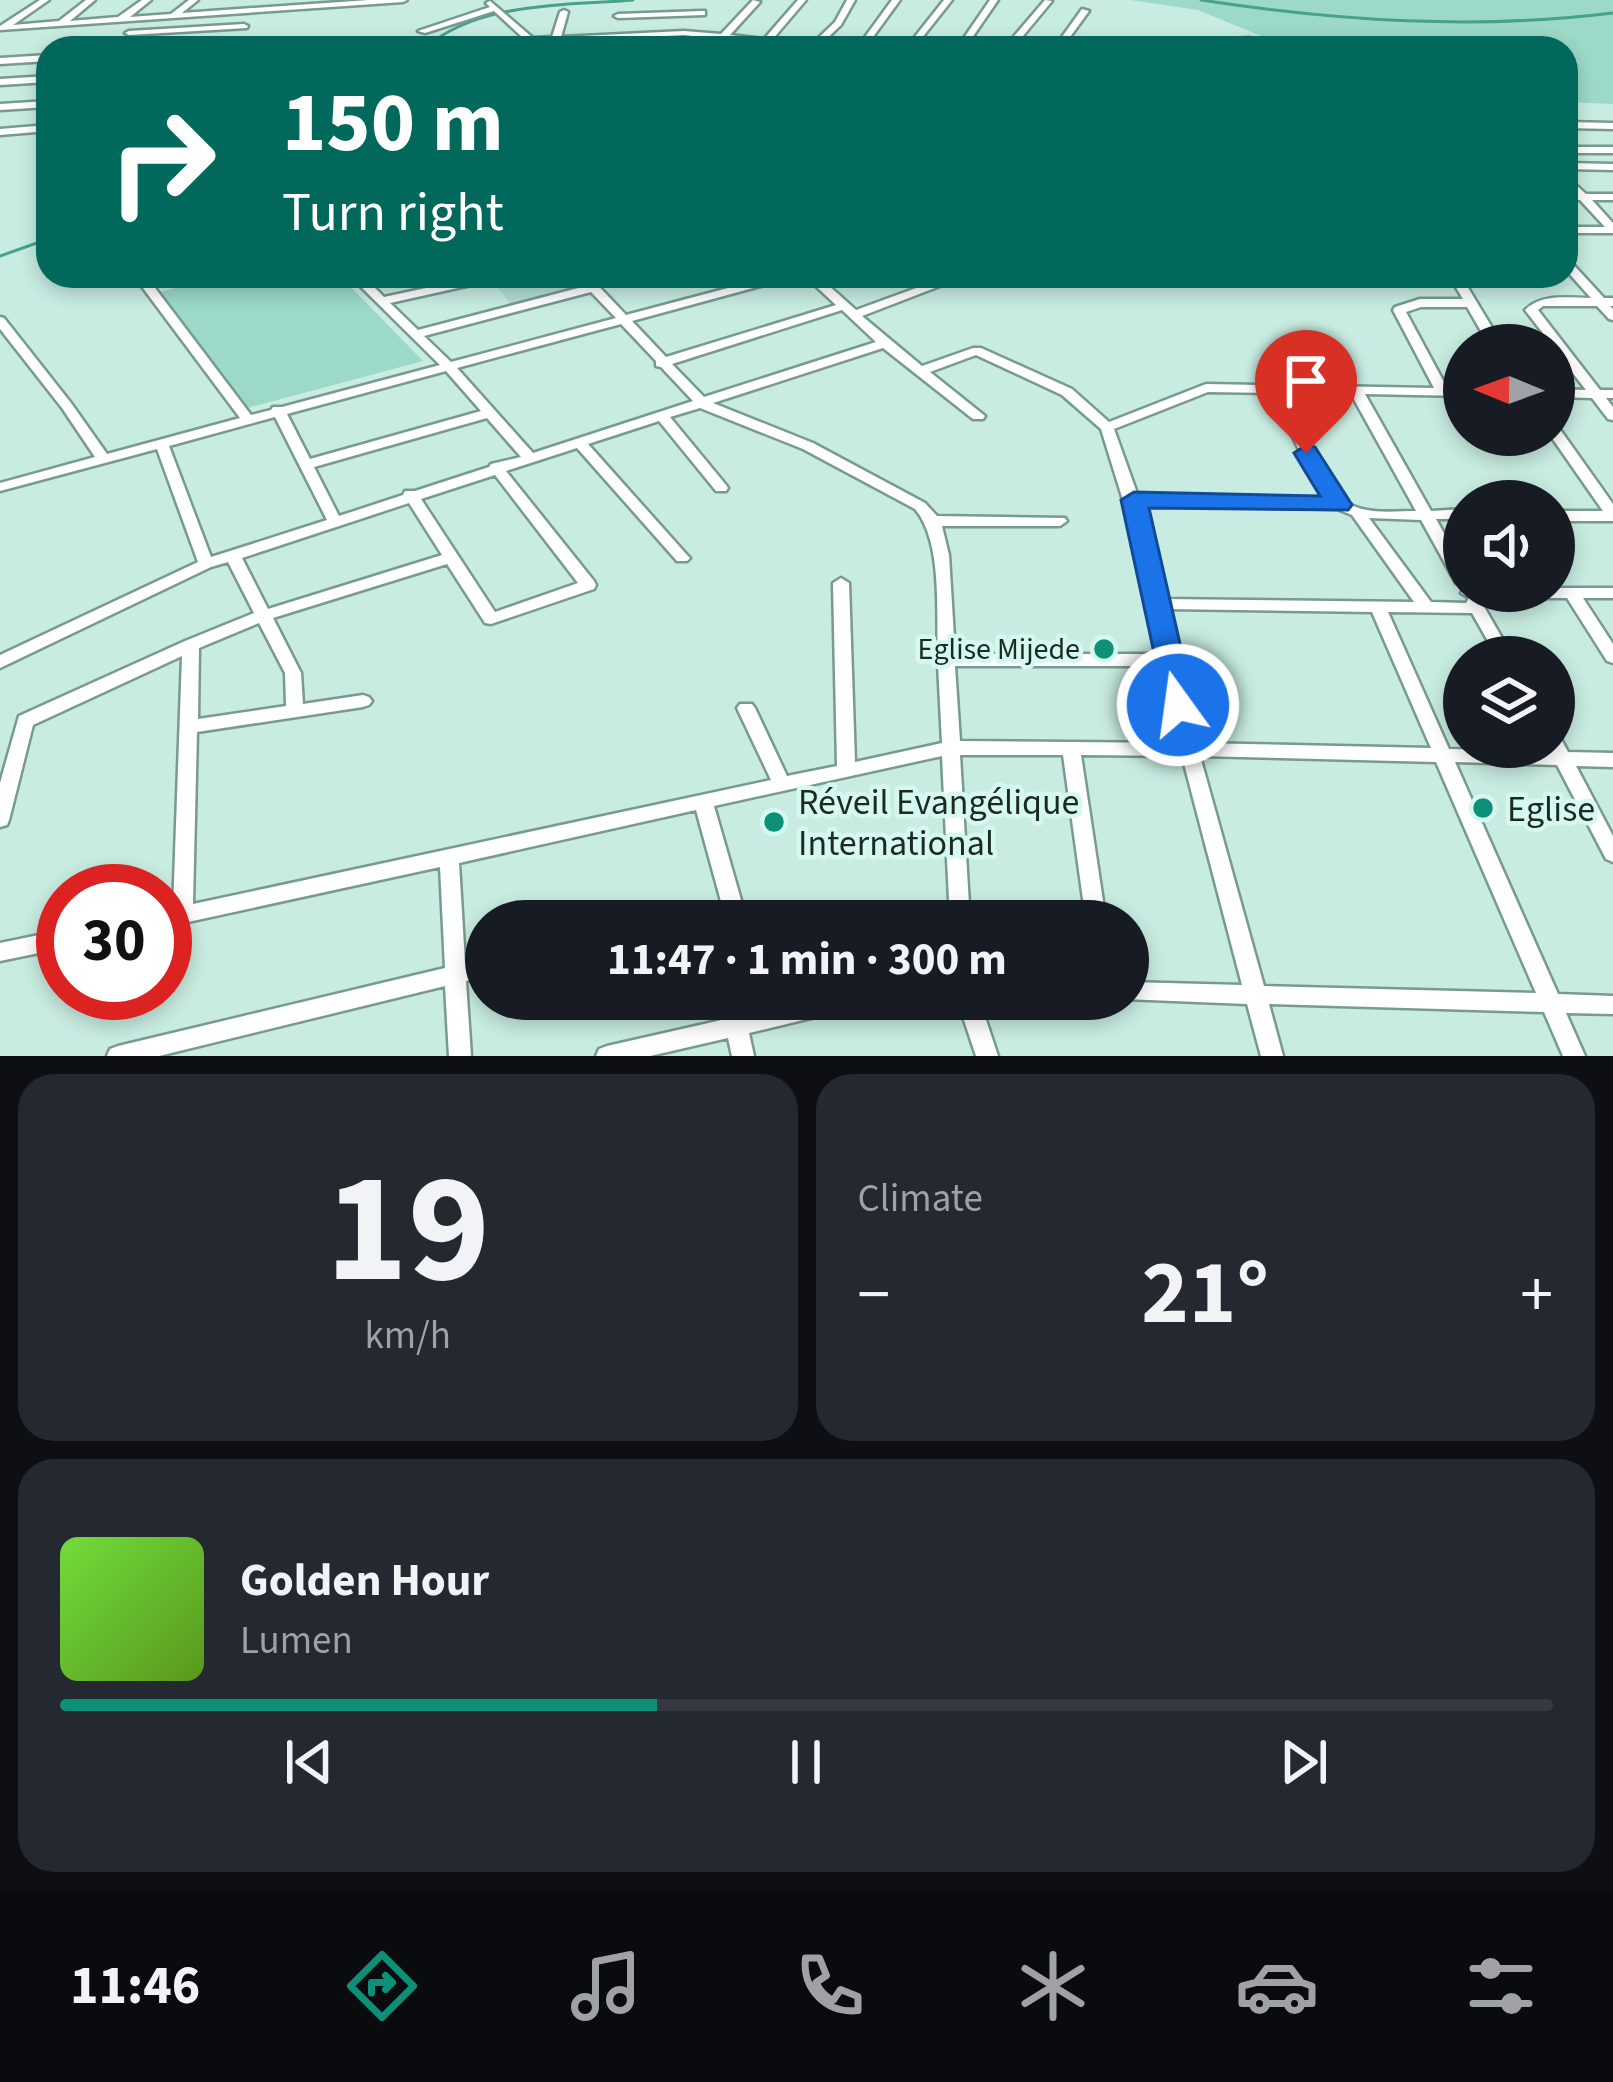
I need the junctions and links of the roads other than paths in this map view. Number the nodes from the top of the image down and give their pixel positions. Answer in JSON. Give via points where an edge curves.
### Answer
{"nodes":[{"id":1,"x":45,"y":0,"type":"edge"},
{"id":2,"x":91,"y":0,"type":"edge"},
{"id":3,"x":147,"y":0,"type":"edge"},
{"id":4,"x":194,"y":0,"type":"edge"},
{"id":5,"x":307,"y":0,"type":"edge"},
{"id":6,"x":403,"y":0,"type":"edge"},
{"id":7,"x":716,"y":0,"type":"edge"},
{"id":8,"x":802,"y":0,"type":"edge"},
{"id":9,"x":851,"y":0,"type":"edge"},
{"id":10,"x":896,"y":0,"type":"edge"},
{"id":11,"x":948,"y":0,"type":"edge"},
{"id":12,"x":994,"y":0,"type":"edge"},
{"id":13,"x":1048,"y":1,"type":"edge"},
{"id":14,"x":756,"y":2,"type":"edge"},
{"id":15,"x":491,"y":4,"type":"edge"},
{"id":16,"x":297,"y":11,"type":"junction"},
{"id":17,"x":1085,"y":11,"type":"dead end"},
{"id":18,"x":564,"y":12,"type":"dead end"},
{"id":19,"x":702,"y":13,"type":"junction"},
{"id":20,"x":170,"y":18,"type":"junction"},
{"id":21,"x":136,"y":20,"type":"junction"},
{"id":22,"x":117,"y":22,"type":"junction"},
{"id":23,"x":60,"y":25,"type":"junction"},
{"id":24,"x":244,"y":26,"type":"dead end"},
{"id":25,"x":1,"y":29,"type":"edge"},
{"id":26,"x":422,"y":31,"type":"dead end"},
{"id":27,"x":684,"y":33,"type":"junction"},
{"id":28,"x":623,"y":34,"type":"junction"},
{"id":29,"x":127,"y":36,"type":"edge"},
{"id":30,"x":146,"y":36,"type":"edge"},
{"id":31,"x":525,"y":36,"type":"edge"},
{"id":32,"x":557,"y":36,"type":"edge"},
{"id":33,"x":596,"y":36,"type":"edge"},
{"id":34,"x":714,"y":36,"type":"edge"},
{"id":35,"x":725,"y":36,"type":"edge"},
{"id":36,"x":771,"y":36,"type":"edge"},
{"id":37,"x":824,"y":36,"type":"edge"},
{"id":38,"x":870,"y":36,"type":"edge"},
{"id":39,"x":920,"y":36,"type":"edge"},
{"id":40,"x":969,"y":36,"type":"edge"},
{"id":41,"x":1018,"y":36,"type":"edge"},
{"id":42,"x":1067,"y":36,"type":"edge"},
{"id":43,"x":36,"y":59,"type":"edge"},
{"id":44,"x":0,"y":61,"type":"edge"},
{"id":45,"x":36,"y":80,"type":"edge"},
{"id":46,"x":0,"y":82,"type":"edge"},
{"id":47,"x":36,"y":105,"type":"edge"},
{"id":48,"x":0,"y":107,"type":"edge"},
{"id":49,"x":1578,"y":125,"type":"edge"},
{"id":50,"x":1613,"y":126,"type":"edge"},
{"id":51,"x":36,"y":129,"type":"edge"},
{"id":52,"x":0,"y":132,"type":"edge"},
{"id":53,"x":1578,"y":150,"type":"edge"},
{"id":54,"x":1613,"y":150,"type":"edge"},
{"id":55,"x":1578,"y":166,"type":"edge"},
{"id":56,"x":1613,"y":166,"type":"edge"},
{"id":57,"x":1578,"y":192,"type":"edge"},
{"id":58,"x":1578,"y":197,"type":"edge"},
{"id":59,"x":1583,"y":197,"type":"junction"},
{"id":60,"x":1613,"y":197,"type":"edge"},
{"id":61,"x":1613,"y":229,"type":"edge"},
{"id":62,"x":1578,"y":230,"type":"edge"},
{"id":63,"x":1578,"y":275,"type":"edge"},
{"id":64,"x":149,"y":288,"type":"edge"},
{"id":65,"x":368,"y":288,"type":"edge"},
{"id":66,"x":444,"y":288,"type":"edge"},
{"id":67,"x":593,"y":288,"type":"joint"},
{"id":68,"x":741,"y":288,"type":"edge"},
{"id":69,"x":824,"y":288,"type":"edge"},
{"id":70,"x":922,"y":288,"type":"edge"},
{"id":71,"x":1463,"y":288,"type":"edge"},
{"id":72,"x":737,"y":289,"type":"joint"},
{"id":73,"x":382,"y":302,"type":"junction"},
{"id":74,"x":1607,"y":302,"type":"edge"},
{"id":75,"x":1473,"y":303,"type":"junction"},
{"id":76,"x":849,"y":311,"type":"junction"},
{"id":77,"x":1613,"y":316,"type":"edge"},
{"id":78,"x":619,"y":320,"type":"junction"},
{"id":79,"x":0,"y":321,"type":"edge"},
{"id":80,"x":1484,"y":324,"type":"edge"},
{"id":81,"x":1543,"y":324,"type":"edge"},
{"id":82,"x":417,"y":334,"type":"junction"},
{"id":83,"x":885,"y":343,"type":"junction"},
{"id":84,"x":661,"y":363,"type":"junction"},
{"id":85,"x":1575,"y":364,"type":"edge"},
{"id":86,"x":448,"y":366,"type":"junction"},
{"id":87,"x":920,"y":371,"type":"junction"},
{"id":88,"x":1278,"y":391,"type":"junction"},
{"id":89,"x":1357,"y":391,"type":"junction"},
{"id":90,"x":1443,"y":392,"type":"joint"},
{"id":91,"x":1575,"y":393,"type":"edge"},
{"id":92,"x":1605,"y":394,"type":"edge"},
{"id":93,"x":703,"y":404,"type":"junction"},
{"id":94,"x":278,"y":410,"type":"junction"},
{"id":95,"x":489,"y":412,"type":"junction"},
{"id":96,"x":662,"y":416,"type":"junction"},
{"id":97,"x":978,"y":416,"type":"dead end"},
{"id":98,"x":1613,"y":416,"type":"edge"},
{"id":99,"x":247,"y":419,"type":"junction"},
{"id":100,"x":1107,"y":427,"type":"junction"},
{"id":101,"x":578,"y":441,"type":"junction"},
{"id":102,"x":161,"y":442,"type":"junction"},
{"id":103,"x":1572,"y":456,"type":"edge"},
{"id":104,"x":529,"y":457,"type":"junction"},
{"id":105,"x":103,"y":458,"type":"junction"},
{"id":106,"x":306,"y":465,"type":"junction"},
{"id":107,"x":496,"y":467,"type":"junction"},
{"id":108,"x":3,"y":481,"type":"edge"},
{"id":109,"x":721,"y":488,"type":"dead end"},
{"id":110,"x":410,"y":494,"type":"junction"},
{"id":111,"x":1134,"y":500,"type":"junction"},
{"id":112,"x":1339,"y":505,"type":"junction"},
{"id":113,"x":1357,"y":512,"type":"junction"},
{"id":114,"x":1427,"y":514,"type":"junction"},
{"id":115,"x":1443,"y":514,"type":"edge"},
{"id":116,"x":1575,"y":516,"type":"edge"},
{"id":117,"x":1613,"y":516,"type":"edge"},
{"id":118,"x":332,"y":518,"type":"junction"},
{"id":119,"x":933,"y":520,"type":"junction"},
{"id":120,"x":1060,"y":521,"type":"dead end"},
{"id":121,"x":1443,"y":544,"type":"edge"},
{"id":122,"x":232,"y":554,"type":"junction"},
{"id":123,"x":453,"y":557,"type":"junction"},
{"id":124,"x":682,"y":558,"type":"dead end"},
{"id":125,"x":206,"y":564,"type":"junction"},
{"id":126,"x":841,"y":583,"type":"dead end"},
{"id":127,"x":1613,"y":593,"type":"edge"},
{"id":128,"x":1575,"y":594,"type":"edge"},
{"id":129,"x":1575,"y":599,"type":"edge"},
{"id":130,"x":1159,"y":604,"type":"junction"},
{"id":131,"x":1443,"y":604,"type":"edge"},
{"id":132,"x":1378,"y":609,"type":"junction"},
{"id":133,"x":1428,"y":609,"type":"junction"},
{"id":134,"x":265,"y":615,"type":"junction"},
{"id":135,"x":190,"y":645,"type":"junction"},
{"id":136,"x":1613,"y":657,"type":"edge"},
{"id":137,"x":944,"y":659,"type":"junction"},
{"id":138,"x":1166,"y":661,"type":"junction"},
{"id":139,"x":0,"y":662,"type":"edge"},
{"id":140,"x":363,"y":701,"type":"dead end"},
{"id":141,"x":746,"y":708,"type":"dead end"},
{"id":142,"x":295,"y":712,"type":"junction"},
{"id":143,"x":188,"y":727,"type":"junction"},
{"id":144,"x":949,"y":748,"type":"junction"},
{"id":145,"x":1071,"y":748,"type":"junction"},
{"id":146,"x":1191,"y":750,"type":"junction"},
{"id":147,"x":1575,"y":753,"type":"edge"},
{"id":148,"x":1443,"y":755,"type":"edge"},
{"id":149,"x":1443,"y":757,"type":"edge"},
{"id":150,"x":1613,"y":760,"type":"edge"},
{"id":151,"x":1449,"y":768,"type":"edge"},
{"id":152,"x":1568,"y":768,"type":"edge"},
{"id":153,"x":846,"y":769,"type":"junction"},
{"id":154,"x":782,"y":784,"type":"junction"},
{"id":155,"x":4,"y":788,"type":"edge"},
{"id":156,"x":703,"y":801,"type":"junction"},
{"id":157,"x":0,"y":820,"type":"edge"},
{"id":158,"x":1613,"y":854,"type":"edge"},
{"id":159,"x":449,"y":859,"type":"junction"},
{"id":160,"x":178,"y":864,"type":"edge"},
{"id":161,"x":731,"y":900,"type":"edge"},
{"id":162,"x":959,"y":900,"type":"edge"},
{"id":163,"x":1093,"y":900,"type":"edge"},
{"id":164,"x":192,"y":913,"type":"edge"},
{"id":165,"x":36,"y":945,"type":"edge"},
{"id":166,"x":0,"y":952,"type":"edge"},
{"id":167,"x":465,"y":972,"type":"edge"},
{"id":168,"x":456,"y":974,"type":"junction"},
{"id":169,"x":1149,"y":992,"type":"edge"},
{"id":170,"x":1256,"y":995,"type":"junction"},
{"id":171,"x":1551,"y":1003,"type":"junction"},
{"id":172,"x":1613,"y":1004,"type":"edge"},
{"id":173,"x":748,"y":1020,"type":"edge"},
{"id":174,"x":975,"y":1020,"type":"edge"},
{"id":175,"x":737,"y":1027,"type":"junction"},
{"id":176,"x":147,"y":1052,"type":"edge"},
{"id":177,"x":118,"y":1056,"type":"edge"},
{"id":178,"x":460,"y":1056,"type":"edge"},
{"id":179,"x":607,"y":1056,"type":"edge"},
{"id":180,"x":743,"y":1056,"type":"edge"},
{"id":181,"x":987,"y":1056,"type":"edge"},
{"id":182,"x":1272,"y":1056,"type":"edge"},
{"id":183,"x":1574,"y":1056,"type":"edge"}],
"edges":[{"from":1,"to":25,"type":"street"},
{"from":2,"to":23,"type":"street"},
{"from":3,"to":22,"type":"street"},
{"from":4,"to":20,"type":"street"},
{"from":5,"to":16,"type":"street"},
{"from":6,"to":16,"type":"street"},
{"from":7,"to":19,"type":"street"},
{"from":8,"to":36,"type":"street"},
{"from":9,"to":37,"type":"street"},
{"from":10,"to":38,"type":"street"},
{"from":11,"to":39,"type":"street"},
{"from":12,"to":40,"type":"street"},
{"from":13,"to":41,"type":"street"},
{"from":14,"to":35,"type":"street"},
{"from":15,"to":26,"type":"street"},
{"from":15,"to":31,"type":"street"},
{"from":16,"to":20,"type":"street"},
{"from":17,"to":42,"type":"street"},
{"from":18,"to":32,"type":"street"},
{"from":19,"to":27,"type":"street"},
{"from":19,"to":28,"type":"street","via":[[618,10]]},
{"from":20,"to":21,"type":"street"},
{"from":21,"to":22,"type":"street"},
{"from":21,"to":29,"type":"street"},
{"from":22,"to":23,"type":"street"},
{"from":23,"to":25,"type":"street"},
{"from":24,"to":30,"type":"street"},
{"from":27,"to":28,"type":"street"},
{"from":27,"to":34,"type":"street"},
{"from":28,"to":33,"type":"street"},
{"from":43,"to":44,"type":"street"},
{"from":45,"to":46,"type":"street"},
{"from":47,"to":48,"type":"street"},
{"from":49,"to":50,"type":"street"},
{"from":51,"to":52,"type":"street"},
{"from":53,"to":54,"type":"street"},
{"from":55,"to":56,"type":"street"},
{"from":57,"to":59,"type":"street"},
{"from":58,"to":59,"type":"street"},
{"from":59,"to":60,"type":"street"},
{"from":59,"to":61,"type":"street"},
{"from":61,"to":62,"type":"street"},
{"from":63,"to":74,"type":"street"},
{"from":64,"to":99,"type":"street"},
{"from":65,"to":73,"type":"street"},
{"from":66,"to":73,"type":"street"},
{"from":67,"to":78,"type":"street"},
{"from":67,"to":82,"type":"street"},
{"from":68,"to":72,"type":"street"},
{"from":69,"to":76,"type":"street"},
{"from":70,"to":76,"type":"street"},
{"from":71,"to":75,"type":"street"},
{"from":72,"to":78,"type":"street"},
{"from":73,"to":82,"type":"street"},
{"from":74,"to":77,"type":"street"},
{"from":74,"to":81,"type":"street","via":[[1531,306]]},
{"from":75,"to":80,"type":"street"},
{"from":75,"to":90,"type":"street","via":[[1399,310]]},
{"from":76,"to":83,"type":"street"},
{"from":76,"to":84,"type":"street"},
{"from":78,"to":84,"type":"street"},
{"from":78,"to":86,"type":"street"},
{"from":79,"to":105,"type":"street"},
{"from":82,"to":86,"type":"street"},
{"from":83,"to":87,"type":"street"},
{"from":83,"to":93,"type":"street"},
{"from":84,"to":93,"type":"street"},
{"from":85,"to":92,"type":"street"},
{"from":86,"to":94,"type":"street"},
{"from":86,"to":95,"type":"street"},
{"from":87,"to":97,"type":"street"},
{"from":87,"to":100,"type":"street","via":[[976,351],[1067,392]]},
{"from":88,"to":89,"type":"street"},
{"from":88,"to":100,"type":"street","via":[[1198,389]]},
{"from":88,"to":112,"type":"street"},
{"from":89,"to":90,"type":"street"},
{"from":89,"to":114,"type":"street"},
{"from":91,"to":92,"type":"street"},
{"from":92,"to":98,"type":"street"},
{"from":93,"to":96,"type":"street"},
{"from":93,"to":119,"type":"street","via":[[808,446]]},
{"from":94,"to":99,"type":"street"},
{"from":94,"to":106,"type":"street"},
{"from":95,"to":104,"type":"street"},
{"from":95,"to":106,"type":"street"},
{"from":96,"to":101,"type":"street"},
{"from":96,"to":109,"type":"street"},
{"from":99,"to":102,"type":"street"},
{"from":100,"to":111,"type":"street"},
{"from":101,"to":104,"type":"street"},
{"from":101,"to":124,"type":"street"},
{"from":102,"to":105,"type":"street"},
{"from":102,"to":125,"type":"street"},
{"from":103,"to":117,"type":"street"},
{"from":104,"to":107,"type":"street"},
{"from":105,"to":108,"type":"street"},
{"from":106,"to":118,"type":"street"},
{"from":107,"to":110,"type":"street"},
{"from":107,"to":123,"type":"street","via":[[590,582],[496,620]]},
{"from":110,"to":118,"type":"street"},
{"from":110,"to":123,"type":"street"},
{"from":111,"to":112,"type":"street"},
{"from":111,"to":130,"type":"street"},
{"from":112,"to":113,"type":"street"},
{"from":113,"to":114,"type":"street"},
{"from":113,"to":133,"type":"street"},
{"from":114,"to":115,"type":"street"},
{"from":114,"to":121,"type":"street"},
{"from":116,"to":117,"type":"street"},
{"from":118,"to":122,"type":"street"},
{"from":119,"to":120,"type":"street"},
{"from":119,"to":137,"type":"street"},
{"from":122,"to":125,"type":"street"},
{"from":122,"to":134,"type":"street"},
{"from":123,"to":134,"type":"street"},
{"from":125,"to":139,"type":"street"},
{"from":126,"to":153,"type":"street"},
{"from":127,"to":128,"type":"street"},
{"from":129,"to":136,"type":"street"},
{"from":130,"to":132,"type":"street"},
{"from":130,"to":138,"type":"street"},
{"from":131,"to":133,"type":"street"},
{"from":132,"to":133,"type":"street"},
{"from":132,"to":148,"type":"street"},
{"from":134,"to":135,"type":"street"},
{"from":134,"to":142,"type":"street","via":[[293,674]]},
{"from":135,"to":143,"type":"street"},
{"from":135,"to":155,"type":"street","via":[[36,711],[19,734]]},
{"from":137,"to":138,"type":"street"},
{"from":137,"to":144,"type":"street"},
{"from":138,"to":146,"type":"street"},
{"from":140,"to":142,"type":"street"},
{"from":141,"to":154,"type":"street"},
{"from":142,"to":143,"type":"street"},
{"from":143,"to":160,"type":"street"},
{"from":144,"to":145,"type":"street"},
{"from":144,"to":153,"type":"street"},
{"from":144,"to":162,"type":"street"},
{"from":145,"to":146,"type":"street"},
{"from":145,"to":163,"type":"street"},
{"from":146,"to":149,"type":"street"},
{"from":146,"to":170,"type":"street"},
{"from":147,"to":150,"type":"street"},
{"from":151,"to":171,"type":"street"},
{"from":152,"to":158,"type":"street"},
{"from":153,"to":154,"type":"street"},
{"from":154,"to":156,"type":"street"},
{"from":155,"to":157,"type":"street"},
{"from":156,"to":159,"type":"street"},
{"from":156,"to":161,"type":"street"},
{"from":159,"to":164,"type":"street"},
{"from":159,"to":168,"type":"street"},
{"from":165,"to":166,"type":"street"},
{"from":167,"to":168,"type":"street"},
{"from":168,"to":176,"type":"street"},
{"from":168,"to":178,"type":"street"},
{"from":169,"to":170,"type":"street"},
{"from":170,"to":171,"type":"street"},
{"from":170,"to":182,"type":"street"},
{"from":171,"to":172,"type":"street"},
{"from":171,"to":183,"type":"street"},
{"from":173,"to":175,"type":"street"},
{"from":174,"to":181,"type":"street"},
{"from":175,"to":179,"type":"street"},
{"from":175,"to":180,"type":"street"},
{"from":176,"to":177,"type":"street"}]}
